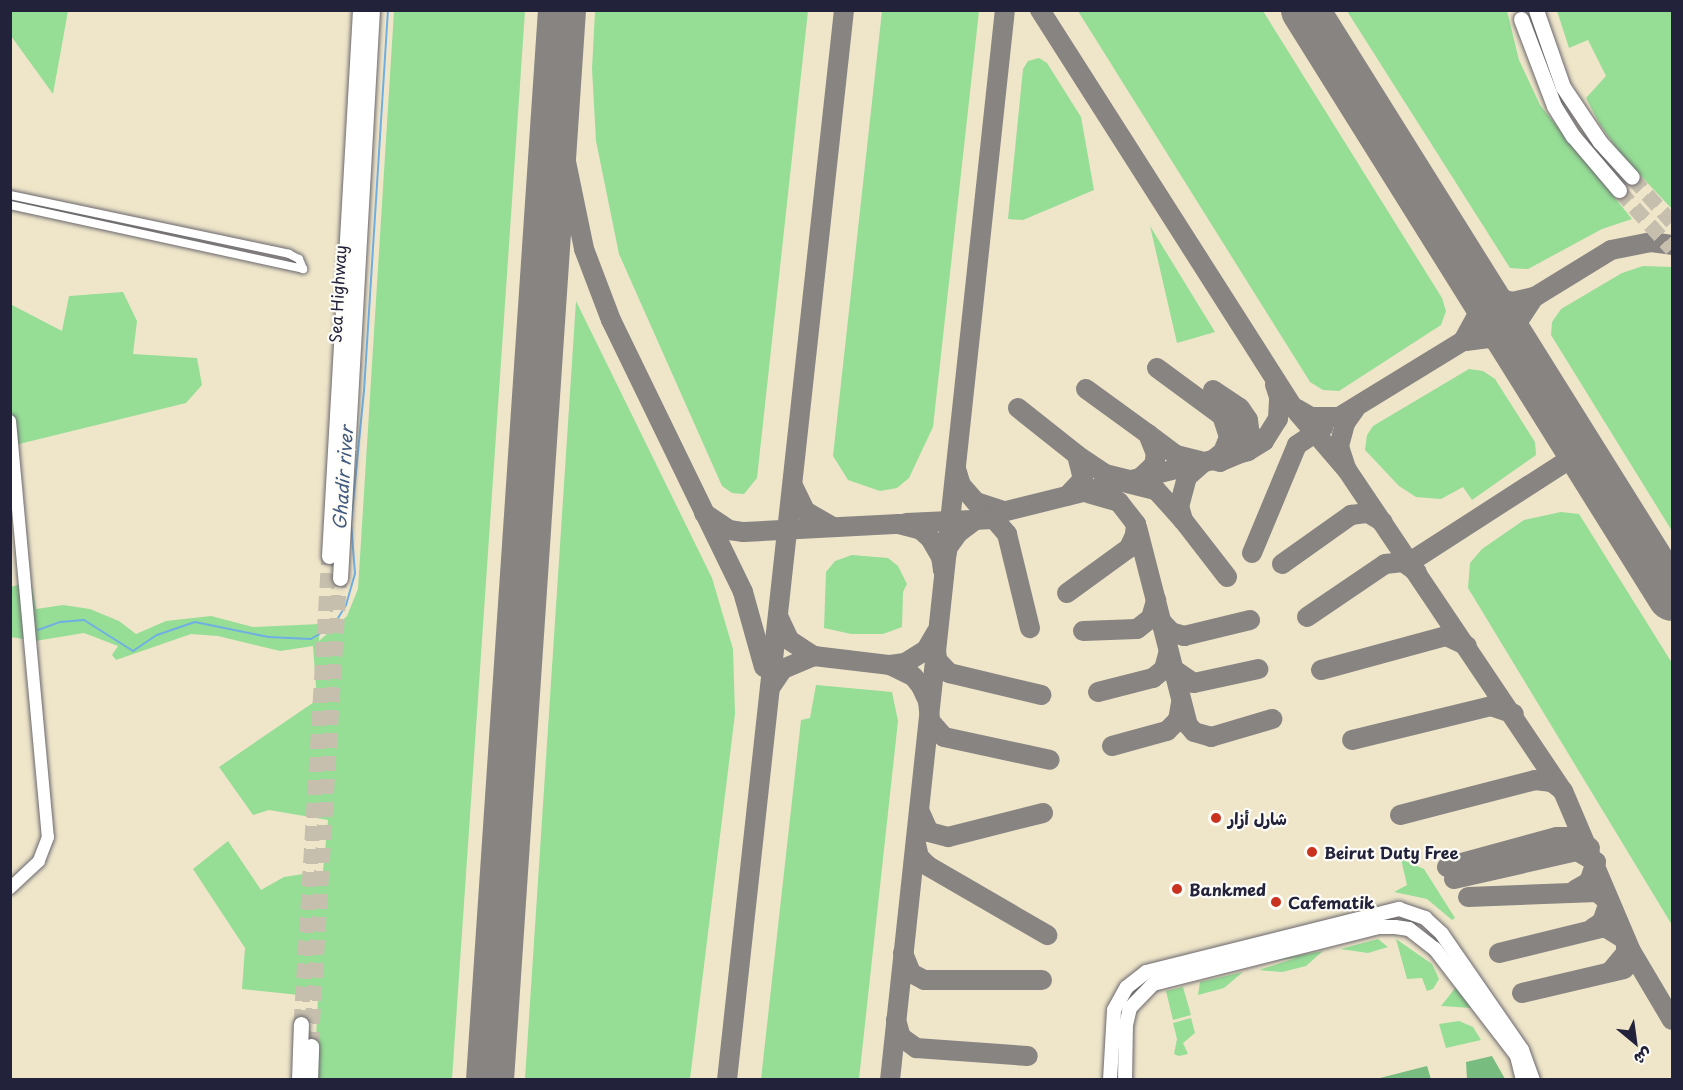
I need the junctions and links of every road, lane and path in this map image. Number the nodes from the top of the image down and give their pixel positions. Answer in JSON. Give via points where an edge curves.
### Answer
{"nodes":[{"id":1,"x":360,"y":10,"type":"edge"},
{"id":2,"x":372,"y":10,"type":"edge"},
{"id":3,"x":1536,"y":10,"type":"edge"},
{"id":4,"x":1521,"y":19,"type":"dead end"},
{"id":5,"x":1632,"y":177,"type":"tunnel mouth"},
{"id":6,"x":1619,"y":190,"type":"tunnel mouth"},
{"id":7,"x":10,"y":195,"type":"edge"},
{"id":8,"x":10,"y":206,"type":"edge"},
{"id":9,"x":118,"y":218,"type":"junction"},
{"id":10,"x":116,"y":228,"type":"junction"},
{"id":11,"x":230,"y":242,"type":"junction"},
{"id":12,"x":244,"y":245,"type":"junction"},
{"id":13,"x":227,"y":251,"type":"junction"},
{"id":14,"x":241,"y":254,"type":"junction"},
{"id":15,"x":10,"y":421,"type":"edge"},
{"id":16,"x":12,"y":452,"type":"edge"},
{"id":17,"x":329,"y":556,"type":"tunnel mouth"},
{"id":18,"x":340,"y":578,"type":"tunnel mouth"},
{"id":19,"x":15,"y":878,"type":"edge"},
{"id":20,"x":10,"y":888,"type":"edge"},
{"id":21,"x":301,"y":1024,"type":"tunnel mouth"},
{"id":22,"x":311,"y":1046,"type":"tunnel mouth"},
{"id":23,"x":1529,"y":1076,"type":"edge"},
{"id":24,"x":299,"y":1080,"type":"edge"},
{"id":25,"x":310,"y":1080,"type":"edge"},
{"id":26,"x":1110,"y":1080,"type":"edge"},
{"id":27,"x":1125,"y":1080,"type":"edge"},
{"id":28,"x":1542,"y":1080,"type":"edge"}],
"edges":[{"from":1,"to":17,"type":"highway","name":"Sea Highway"},
{"from":2,"to":18,"type":"highway","name":"Sea Highway"},
{"from":3,"to":5,"type":"highway","via":[[1563,87],[1600,142]]},
{"from":4,"to":6,"type":"highway","via":[[1554,106],[1573,136]]},
{"from":7,"to":9,"type":"street"},
{"from":8,"to":10,"type":"street"},
{"from":9,"to":10,"type":"street"},
{"from":9,"to":11,"type":"street"},
{"from":10,"to":13,"type":"street"},
{"from":11,"to":12,"type":"street"},
{"from":11,"to":13,"type":"street"},
{"from":12,"to":14,"type":"street"},
{"from":12,"to":14,"type":"street","via":[[296,257],[303,269]]},
{"from":13,"to":14,"type":"street"},
{"from":15,"to":16,"type":"street"},
{"from":16,"to":19,"type":"street","via":[[48,837],[39,861]]},
{"from":19,"to":20,"type":"street"},
{"from":21,"to":24,"type":"highway"},
{"from":22,"to":25,"type":"highway"},
{"from":23,"to":26,"type":"main road","via":[[1442,934],[1412,912],[1385,910],[1146,972],[1127,987],[1114,1010]]},
{"from":23,"to":27,"type":"main road","via":[[1445,960],[1422,936],[1395,927],[1379,927],[1153,984],[1130,1008],[1125,1025]]},
{"from":23,"to":28,"type":"main road"}]}
